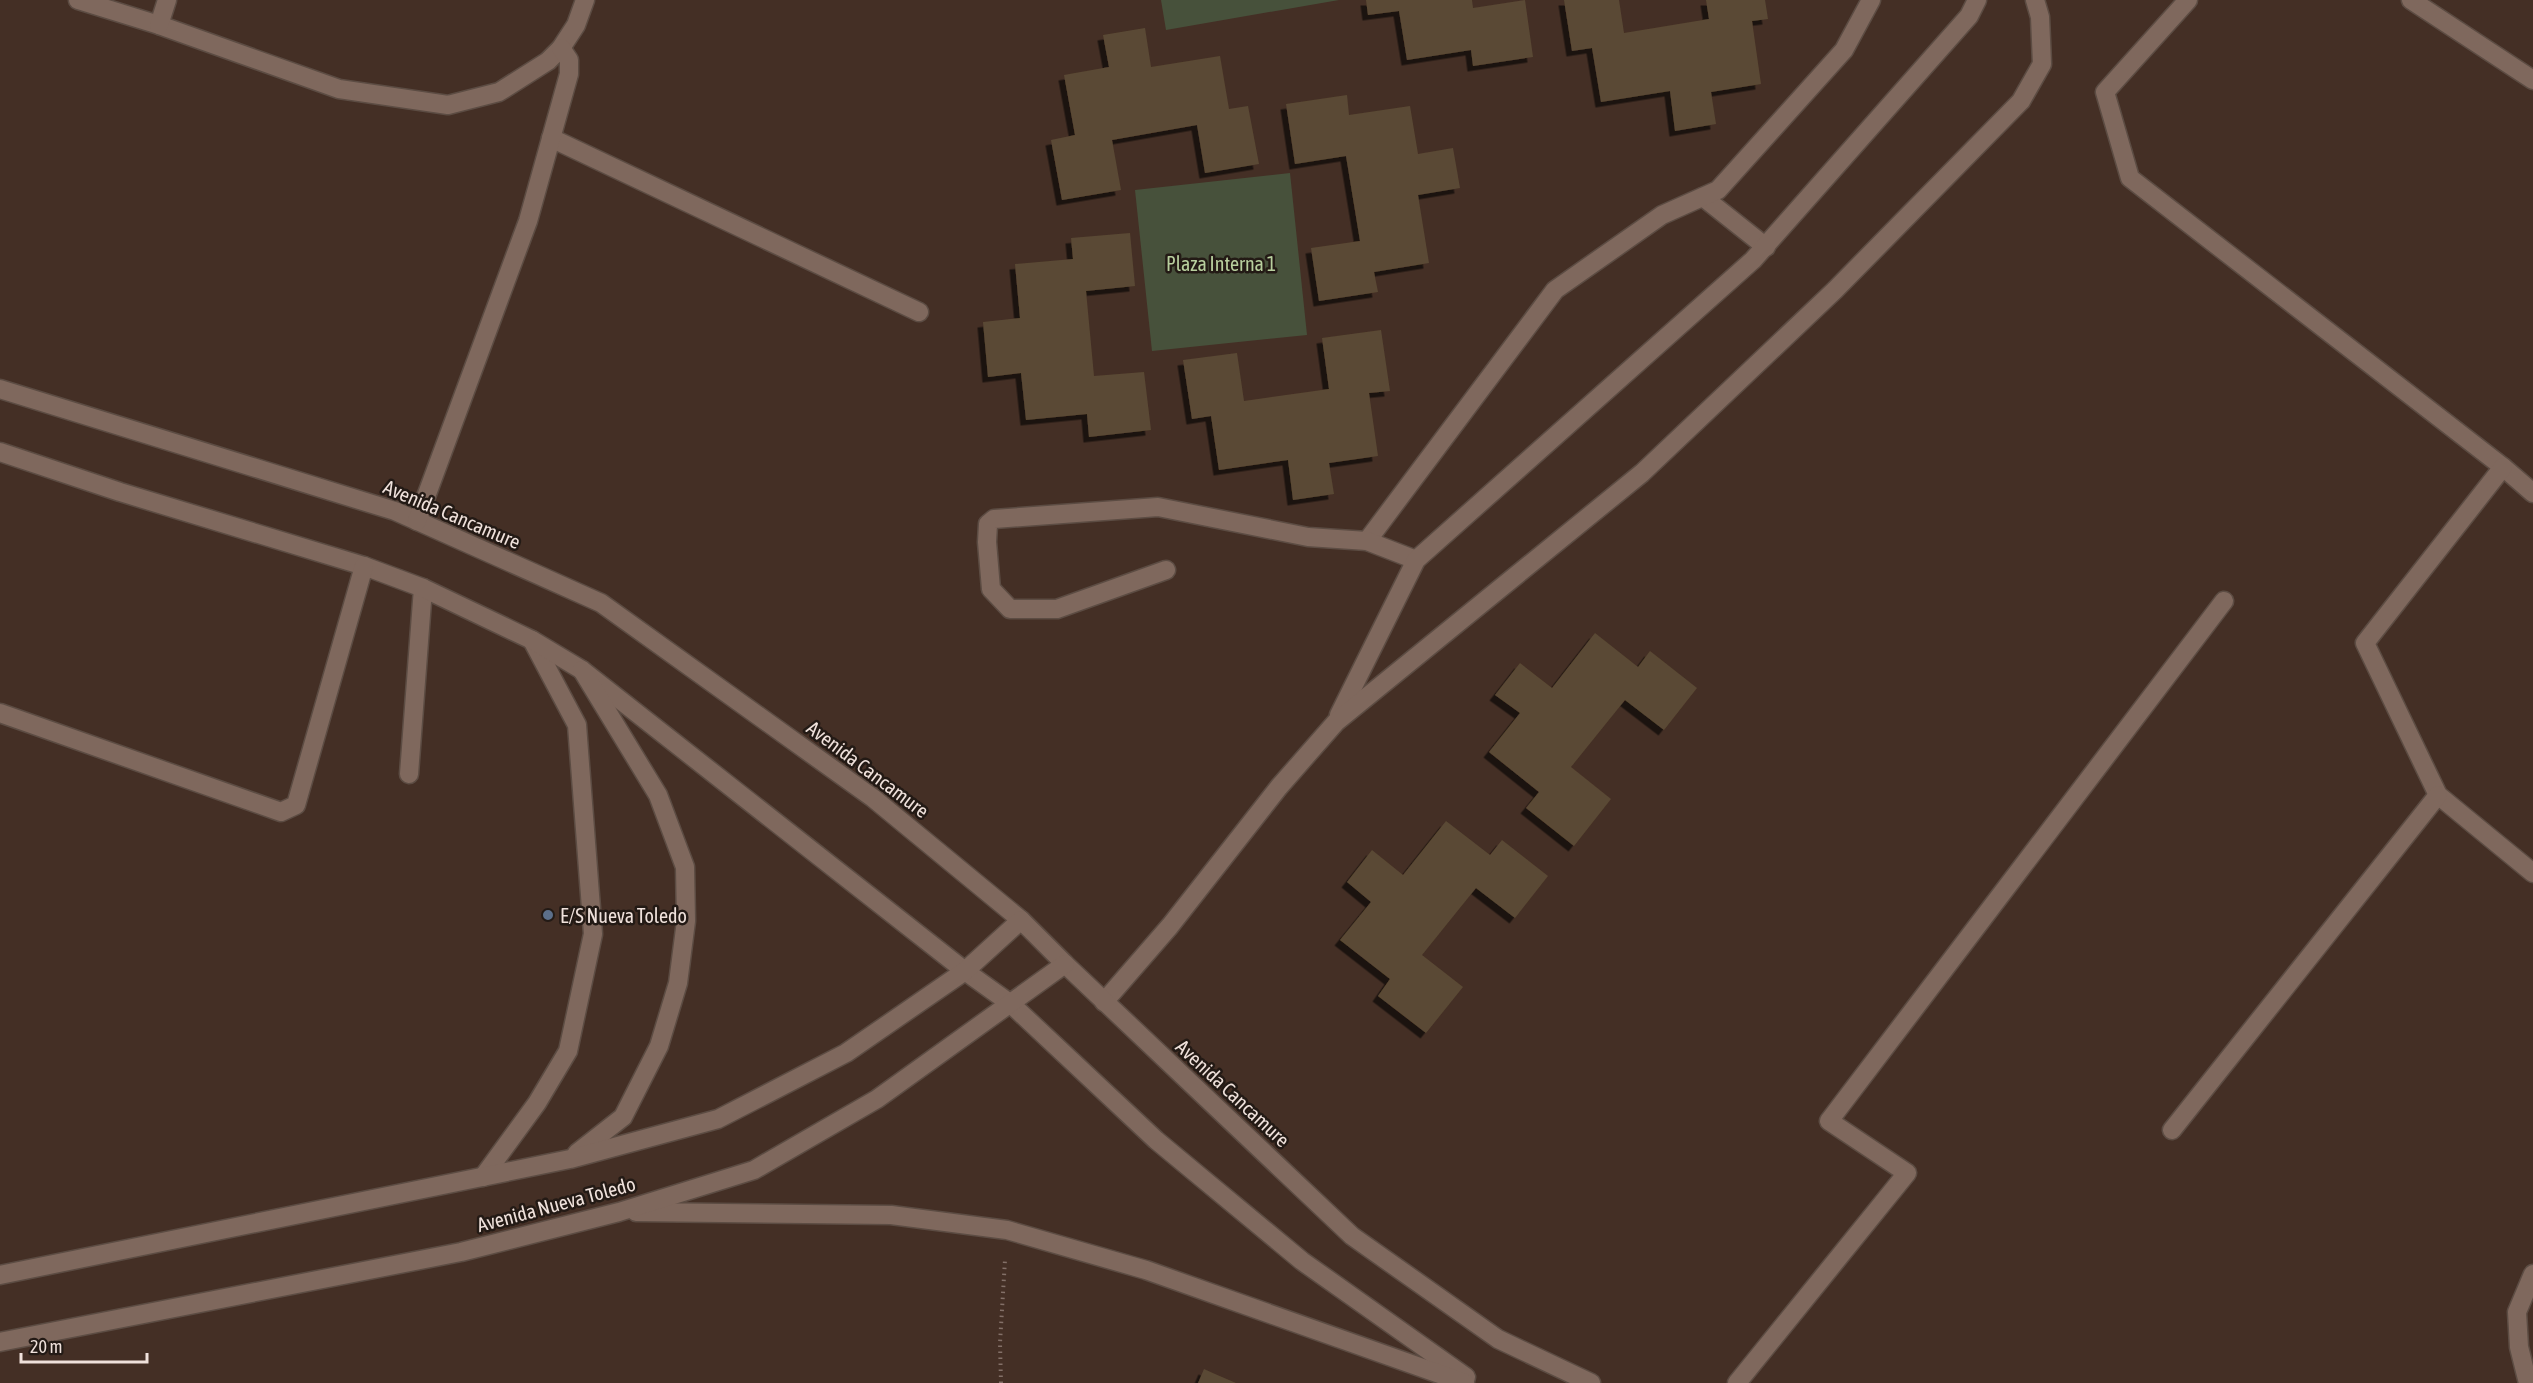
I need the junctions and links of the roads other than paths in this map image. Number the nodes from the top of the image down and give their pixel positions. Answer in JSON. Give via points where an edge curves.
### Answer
{"nodes":[{"id":1,"x":78,"y":0,"type":"edge"},
{"id":2,"x":167,"y":0,"type":"edge"},
{"id":3,"x":585,"y":0,"type":"edge"},
{"id":4,"x":1871,"y":0,"type":"edge"},
{"id":5,"x":1977,"y":0,"type":"edge"},
{"id":6,"x":2035,"y":0,"type":"edge"},
{"id":7,"x":2188,"y":0,"type":"edge"},
{"id":8,"x":2411,"y":0,"type":"edge"},
{"id":9,"x":159,"y":25,"type":"junction"},
{"id":10,"x":561,"y":48,"type":"junction"},
{"id":11,"x":2533,"y":80,"type":"edge"},
{"id":12,"x":551,"y":138,"type":"junction"},
{"id":13,"x":1703,"y":197,"type":"junction"},
{"id":14,"x":1766,"y":247,"type":"junction"},
{"id":15,"x":919,"y":312,"type":"dead end"},
{"id":16,"x":0,"y":389,"type":"edge"},
{"id":17,"x":0,"y":452,"type":"edge"},
{"id":18,"x":2503,"y":467,"type":"junction"},
{"id":19,"x":2533,"y":493,"type":"edge"},
{"id":20,"x":417,"y":521,"type":"junction"},
{"id":21,"x":1367,"y":541,"type":"junction"},
{"id":22,"x":1416,"y":560,"type":"junction"},
{"id":23,"x":364,"y":566,"type":"junction"},
{"id":24,"x":1166,"y":570,"type":"dead end"},
{"id":25,"x":423,"y":588,"type":"junction"},
{"id":26,"x":2224,"y":601,"type":"dead end"},
{"id":27,"x":532,"y":640,"type":"junction"},
{"id":28,"x":582,"y":670,"type":"junction"},
{"id":29,"x":0,"y":713,"type":"edge"},
{"id":30,"x":1336,"y":722,"type":"junction"},
{"id":31,"x":409,"y":774,"type":"dead end"},
{"id":32,"x":2438,"y":795,"type":"junction"},
{"id":33,"x":2533,"y":873,"type":"edge"},
{"id":34,"x":1021,"y":920,"type":"junction"},
{"id":35,"x":1065,"y":964,"type":"junction"},
{"id":36,"x":965,"y":971,"type":"junction"},
{"id":37,"x":1104,"y":1002,"type":"junction"},
{"id":38,"x":1011,"y":1004,"type":"junction"},
{"id":39,"x":2172,"y":1130,"type":"dead end"},
{"id":40,"x":570,"y":1159,"type":"junction"},
{"id":41,"x":483,"y":1177,"type":"junction"},
{"id":42,"x":619,"y":1212,"type":"junction"},
{"id":43,"x":2533,"y":1274,"type":"edge"},
{"id":44,"x":0,"y":1275,"type":"edge"},
{"id":45,"x":0,"y":1342,"type":"edge"},
{"id":46,"x":1465,"y":1383,"type":"edge"},
{"id":47,"x":1475,"y":1383,"type":"edge"},
{"id":48,"x":1591,"y":1383,"type":"edge"},
{"id":49,"x":1737,"y":1383,"type":"edge"},
{"id":50,"x":2528,"y":1383,"type":"edge"}],
"edges":[{"from":1,"to":9,"type":"street"},
{"from":2,"to":9,"type":"street"},
{"from":3,"to":10,"type":"street","via":[[576,25]]},
{"from":4,"to":13,"type":"street","via":[[1844,50],[1718,190]]},
{"from":5,"to":14,"type":"street","via":[[1970,16]]},
{"from":6,"to":30,"type":"street","via":[[2040,17],[2042,64],[2021,101],[1835,291],[1642,473]]},
{"from":7,"to":18,"type":"street","via":[[2105,92],[2130,178]]},
{"from":8,"to":11,"type":"street"},
{"from":9,"to":10,"type":"street","via":[[339,89],[448,105],[499,92],[548,61]]},
{"from":10,"to":12,"type":"street","via":[[569,60],[569,74]]},
{"from":12,"to":15,"type":"street"},
{"from":12,"to":20,"type":"street","via":[[528,221]]},
{"from":13,"to":14,"type":"street"},
{"from":13,"to":21,"type":"street","via":[[1662,215],[1556,290]]},
{"from":14,"to":22,"type":"street"},
{"from":16,"to":20,"type":"street","name":"Avenida Cancamure"},
{"from":17,"to":23,"type":"street"},
{"from":18,"to":19,"type":"street"},
{"from":18,"to":32,"type":"street","via":[[2365,644]]},
{"from":20,"to":34,"type":"street","name":"Avenida Cancamure","via":[[601,603],[873,798]]},
{"from":21,"to":22,"type":"street"},
{"from":21,"to":24,"type":"street","via":[[1308,537],[1158,507],[994,519],[988,525],[991,589],[1011,609],[1057,609]]},
{"from":22,"to":30,"type":"street"},
{"from":23,"to":25,"type":"street"},
{"from":23,"to":29,"type":"street","via":[[296,805],[281,812]]},
{"from":25,"to":27,"type":"street"},
{"from":25,"to":31,"type":"street"},
{"from":26,"to":49,"type":"street","via":[[1829,1121],[1907,1173]]},
{"from":27,"to":28,"type":"street"},
{"from":27,"to":41,"type":"street","via":[[577,725],[593,934],[568,1051],[537,1103]]},
{"from":28,"to":36,"type":"street"},
{"from":28,"to":40,"type":"street","via":[[658,795],[685,867],[686,921],[678,983],[659,1046],[623,1117]]},
{"from":30,"to":37,"type":"street"},
{"from":32,"to":33,"type":"street"},
{"from":32,"to":39,"type":"street"},
{"from":34,"to":35,"type":"street","name":"Avenida Cancamure"},
{"from":34,"to":36,"type":"street","name":"Avenida Nueva Toledo"},
{"from":35,"to":37,"type":"street","name":"Avenida Cancamure"},
{"from":35,"to":38,"type":"street","name":"Avenida Nueva Toledo"},
{"from":36,"to":38,"type":"street"},
{"from":36,"to":40,"type":"street","name":"Avenida Nueva Toledo","via":[[846,1053],[718,1119]]},
{"from":37,"to":48,"type":"street","name":"Avenida Cancamure","via":[[1352,1236],[1498,1340]]},
{"from":38,"to":42,"type":"street","name":"Avenida Nueva Toledo","via":[[878,1099],[754,1170]]},
{"from":38,"to":47,"type":"street","via":[[1156,1140],[1302,1261]]},
{"from":40,"to":41,"type":"street","name":"Avenida Nueva Toledo"},
{"from":41,"to":44,"type":"street","name":"Avenida Nueva Toledo"},
{"from":42,"to":45,"type":"street","name":"Avenida Nueva Toledo","via":[[461,1252]]},
{"from":42,"to":46,"type":"street","via":[[891,1215],[1007,1230],[1146,1270]]},
{"from":43,"to":50,"type":"street","via":[[2517,1312],[2519,1347]]}]}
